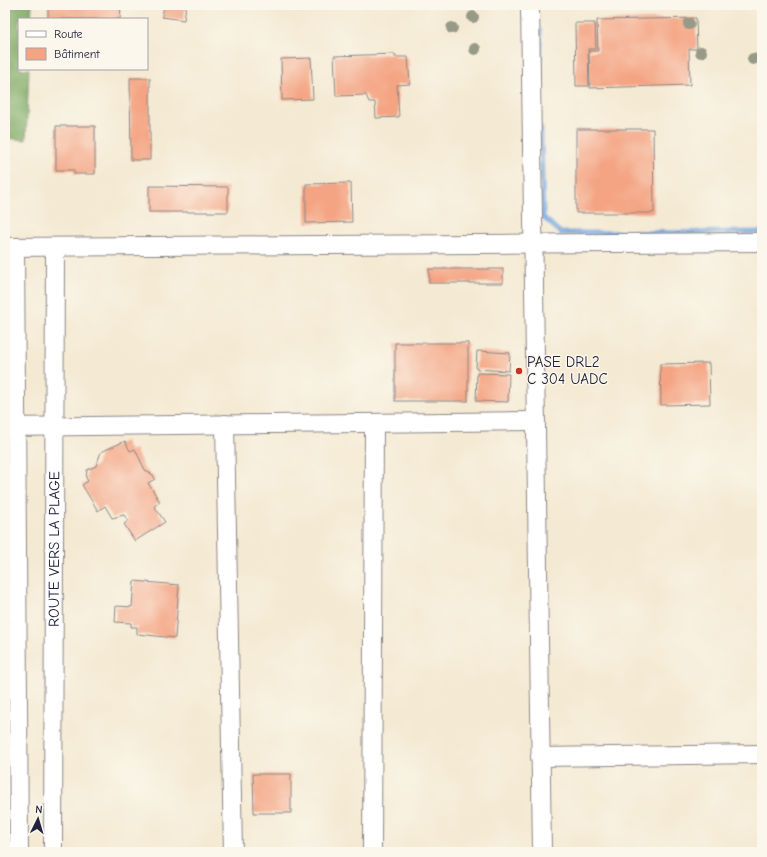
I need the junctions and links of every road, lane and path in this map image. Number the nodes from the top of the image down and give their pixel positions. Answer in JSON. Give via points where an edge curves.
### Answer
{"nodes":[{"id":1,"x":530,"y":5,"type":"edge"},
{"id":2,"x":762,"y":242,"type":"edge"},
{"id":3,"x":534,"y":244,"type":"junction"},
{"id":4,"x":10,"y":247,"type":"edge"},
{"id":5,"x":55,"y":247,"type":"junction"},
{"id":6,"x":536,"y":421,"type":"junction"},
{"id":7,"x":374,"y":423,"type":"junction"},
{"id":8,"x":225,"y":424,"type":"junction"},
{"id":9,"x":11,"y":426,"type":"edge"},
{"id":10,"x":54,"y":426,"type":"junction"},
{"id":11,"x":762,"y":754,"type":"edge"},
{"id":12,"x":540,"y":757,"type":"junction"},
{"id":13,"x":19,"y":852,"type":"edge"},
{"id":14,"x":53,"y":852,"type":"edge"},
{"id":15,"x":233,"y":852,"type":"edge"},
{"id":16,"x":372,"y":852,"type":"edge"},
{"id":17,"x":542,"y":852,"type":"edge"}],
"edges":[{"from":1,"to":3,"type":"street"},
{"from":2,"to":3,"type":"street"},
{"from":3,"to":5,"type":"street"},
{"from":3,"to":6,"type":"street"},
{"from":4,"to":5,"type":"street"},
{"from":4,"to":9,"type":"street"},
{"from":5,"to":10,"type":"street","name":"ROUTE VERS LA PLAGE"},
{"from":6,"to":7,"type":"street"},
{"from":6,"to":12,"type":"street"},
{"from":7,"to":8,"type":"street"},
{"from":7,"to":16,"type":"street"},
{"from":8,"to":10,"type":"street"},
{"from":8,"to":15,"type":"street"},
{"from":9,"to":10,"type":"street"},
{"from":9,"to":13,"type":"street"},
{"from":10,"to":14,"type":"street","name":"ROUTE VERS LA PLAGE"},
{"from":11,"to":12,"type":"street"},
{"from":12,"to":17,"type":"street"}]}
